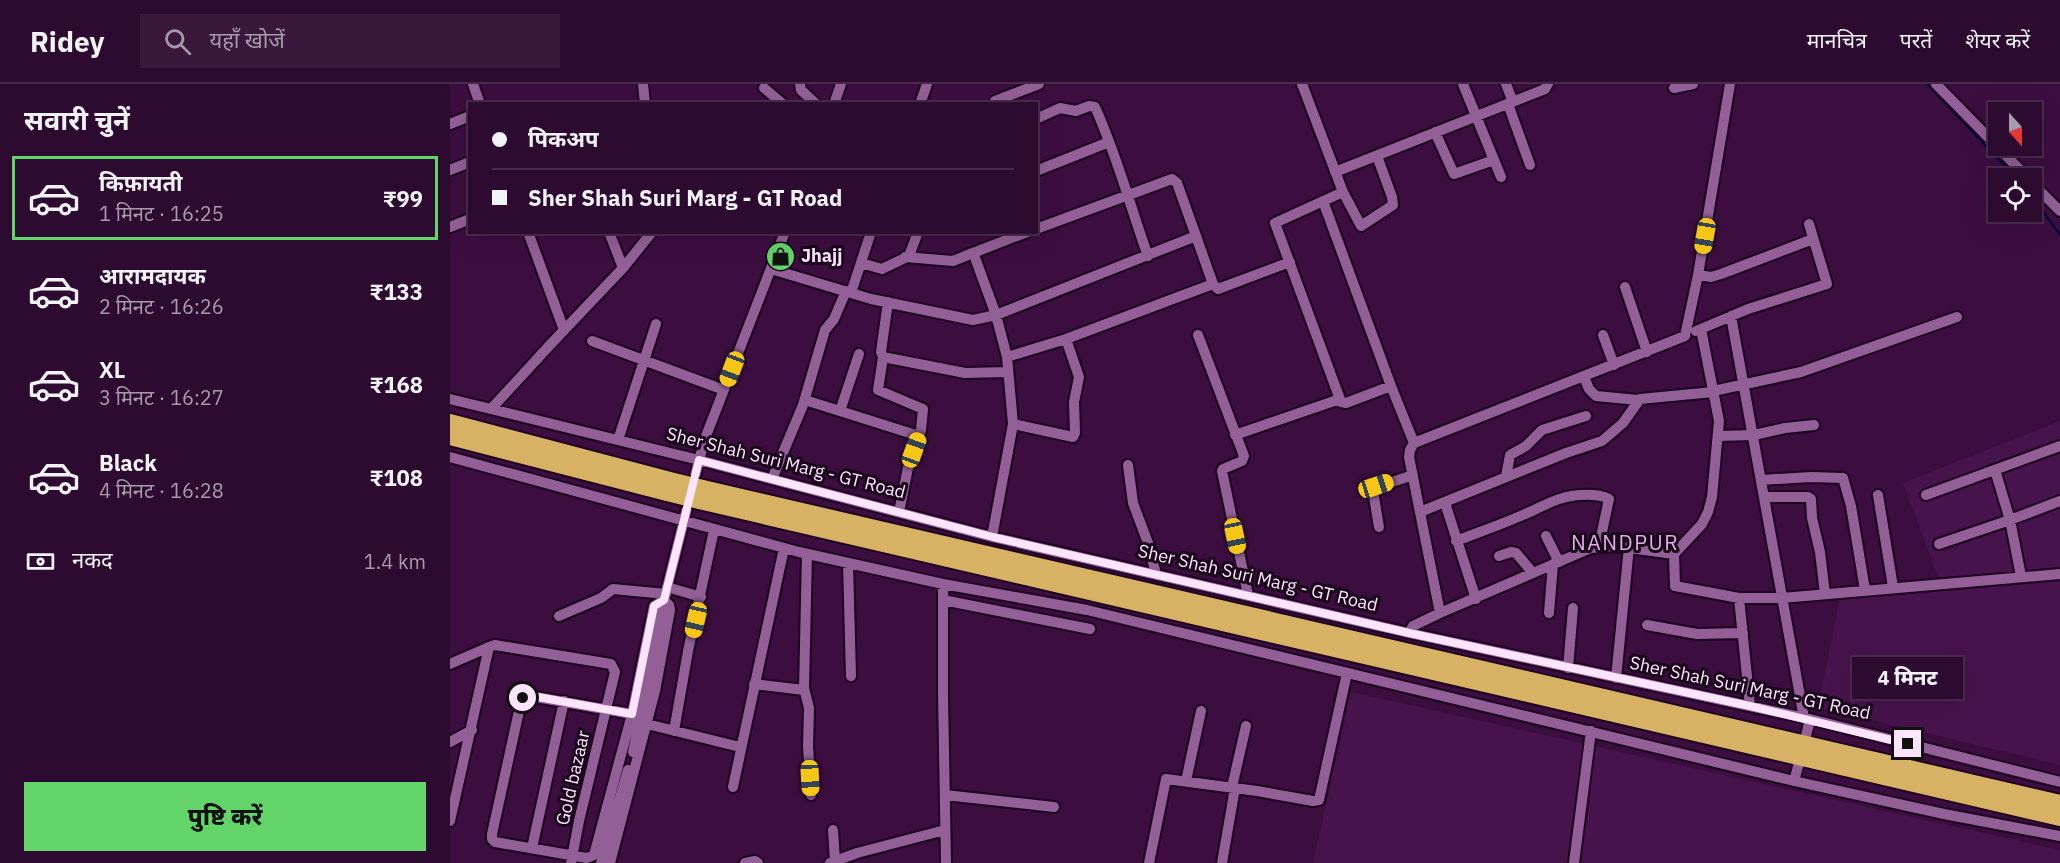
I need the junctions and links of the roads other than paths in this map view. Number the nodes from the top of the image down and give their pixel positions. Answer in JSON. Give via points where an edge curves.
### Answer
{"nodes":[{"id":1,"x":473,"y":84,"type":"edge"},
{"id":2,"x":643,"y":84,"type":"edge"},
{"id":3,"x":800,"y":84,"type":"edge"},
{"id":4,"x":841,"y":84,"type":"edge"},
{"id":5,"x":927,"y":84,"type":"edge"},
{"id":6,"x":1039,"y":84,"type":"edge"},
{"id":7,"x":1463,"y":84,"type":"edge"},
{"id":8,"x":1506,"y":84,"type":"edge"},
{"id":9,"x":1548,"y":84,"type":"edge"},
{"id":10,"x":1693,"y":84,"type":"edge"},
{"id":11,"x":1730,"y":84,"type":"edge"},
{"id":12,"x":1936,"y":84,"type":"edge"},
{"id":13,"x":1305,"y":85,"type":"edge"},
{"id":14,"x":764,"y":88,"type":"dead end"},
{"id":15,"x":1674,"y":88,"type":"dead end"},
{"id":16,"x":1014,"y":99,"type":"edge"},
{"id":17,"x":995,"y":101,"type":"dead end"},
{"id":18,"x":479,"y":102,"type":"edge"},
{"id":19,"x":645,"y":102,"type":"edge"},
{"id":20,"x":781,"y":102,"type":"edge"},
{"id":21,"x":814,"y":102,"type":"edge"},
{"id":22,"x":833,"y":102,"type":"edge"},
{"id":23,"x":921,"y":102,"type":"edge"},
{"id":24,"x":1510,"y":103,"type":"junction"},
{"id":25,"x":1476,"y":116,"type":"junction"},
{"id":26,"x":468,"y":117,"type":"edge"},
{"id":27,"x":1038,"y":118,"type":"edge"},
{"id":28,"x":450,"y":124,"type":"edge"},
{"id":29,"x":1435,"y":132,"type":"junction"},
{"id":30,"x":1109,"y":142,"type":"junction"},
{"id":31,"x":1377,"y":156,"type":"junction"},
{"id":32,"x":1494,"y":160,"type":"junction"},
{"id":33,"x":468,"y":163,"type":"edge"},
{"id":34,"x":1530,"y":165,"type":"dead end"},
{"id":35,"x":2018,"y":168,"type":"edge"},
{"id":36,"x":450,"y":170,"type":"edge"},
{"id":37,"x":1038,"y":170,"type":"edge"},
{"id":38,"x":1335,"y":172,"type":"junction"},
{"id":39,"x":1501,"y":177,"type":"dead end"},
{"id":40,"x":1343,"y":192,"type":"junction"},
{"id":41,"x":2042,"y":192,"type":"edge"},
{"id":42,"x":1128,"y":195,"type":"junction"},
{"id":43,"x":1323,"y":201,"type":"junction"},
{"id":44,"x":2060,"y":211,"type":"edge"},
{"id":45,"x":468,"y":220,"type":"edge"},
{"id":46,"x":1809,"y":224,"type":"dead end"},
{"id":47,"x":450,"y":227,"type":"edge"},
{"id":48,"x":1038,"y":228,"type":"edge"},
{"id":49,"x":529,"y":234,"type":"edge"},
{"id":50,"x":610,"y":234,"type":"edge"},
{"id":51,"x":650,"y":234,"type":"edge"},
{"id":52,"x":784,"y":234,"type":"edge"},
{"id":53,"x":870,"y":234,"type":"edge"},
{"id":54,"x":917,"y":234,"type":"edge"},
{"id":55,"x":1022,"y":234,"type":"edge"},
{"id":56,"x":1196,"y":236,"type":"junction"},
{"id":57,"x":1813,"y":239,"type":"junction"},
{"id":58,"x":975,"y":252,"type":"junction"},
{"id":59,"x":1148,"y":256,"type":"junction"},
{"id":60,"x":904,"y":257,"type":"junction"},
{"id":61,"x":1290,"y":262,"type":"junction"},
{"id":62,"x":861,"y":263,"type":"junction"},
{"id":63,"x":623,"y":268,"type":"junction"},
{"id":64,"x":771,"y":269,"type":"junction"},
{"id":65,"x":1698,"y":275,"type":"junction"},
{"id":66,"x":1213,"y":284,"type":"junction"},
{"id":67,"x":1625,"y":287,"type":"dead end"},
{"id":68,"x":849,"y":292,"type":"junction"},
{"id":69,"x":888,"y":302,"type":"junction"},
{"id":70,"x":996,"y":315,"type":"junction"},
{"id":71,"x":1731,"y":316,"type":"junction"},
{"id":72,"x":1957,"y":317,"type":"dead end"},
{"id":73,"x":656,"y":324,"type":"dead end"},
{"id":74,"x":1701,"y":329,"type":"junction"},
{"id":75,"x":564,"y":330,"type":"junction"},
{"id":76,"x":1198,"y":335,"type":"dead end"},
{"id":77,"x":1603,"y":335,"type":"dead end"},
{"id":78,"x":1685,"y":336,"type":"junction"},
{"id":79,"x":1066,"y":339,"type":"junction"},
{"id":80,"x":592,"y":341,"type":"dead end"},
{"id":81,"x":1647,"y":352,"type":"junction"},
{"id":82,"x":859,"y":354,"type":"dead end"},
{"id":83,"x":883,"y":357,"type":"junction"},
{"id":84,"x":1007,"y":357,"type":"junction"},
{"id":85,"x":644,"y":359,"type":"junction"},
{"id":86,"x":1614,"y":365,"type":"junction"},
{"id":87,"x":1008,"y":372,"type":"junction"},
{"id":88,"x":1584,"y":376,"type":"junction"},
{"id":89,"x":1744,"y":385,"type":"junction"},
{"id":90,"x":1391,"y":386,"type":"junction"},
{"id":91,"x":724,"y":390,"type":"junction"},
{"id":92,"x":1713,"y":392,"type":"junction"},
{"id":93,"x":450,"y":399,"type":"edge"},
{"id":94,"x":1340,"y":399,"type":"junction"},
{"id":95,"x":805,"y":400,"type":"junction"},
{"id":96,"x":1638,"y":400,"type":"junction"},
{"id":97,"x":491,"y":409,"type":"junction"},
{"id":98,"x":840,"y":411,"type":"junction"},
{"id":99,"x":1586,"y":416,"type":"dead end"},
{"id":100,"x":450,"y":422,"type":"edge"},
{"id":101,"x":1012,"y":424,"type":"junction"},
{"id":102,"x":1814,"y":425,"type":"dead end"},
{"id":103,"x":1235,"y":435,"type":"junction"},
{"id":104,"x":1754,"y":435,"type":"junction"},
{"id":105,"x":919,"y":436,"type":"junction"},
{"id":106,"x":1718,"y":436,"type":"junction"},
{"id":107,"x":450,"y":437,"type":"edge"},
{"id":108,"x":618,"y":440,"type":"junction"},
{"id":109,"x":1414,"y":443,"type":"junction"},
{"id":110,"x":2060,"y":446,"type":"edge"},
{"id":111,"x":450,"y":457,"type":"edge"},
{"id":112,"x":699,"y":460,"type":"junction"},
{"id":113,"x":1128,"y":465,"type":"dead end"},
{"id":114,"x":1995,"y":470,"type":"junction"},
{"id":115,"x":1413,"y":475,"type":"junction"},
{"id":116,"x":1506,"y":476,"type":"junction"},
{"id":117,"x":772,"y":479,"type":"junction"},
{"id":118,"x":1761,"y":480,"type":"junction"},
{"id":119,"x":668,"y":486,"type":"junction"},
{"id":120,"x":701,"y":494,"type":"junction"},
{"id":121,"x":1878,"y":495,"type":"dead end"},
{"id":122,"x":1926,"y":495,"type":"dead end"},
{"id":123,"x":1764,"y":497,"type":"junction"},
{"id":124,"x":2060,"y":501,"type":"edge"},
{"id":125,"x":1445,"y":503,"type":"junction"},
{"id":126,"x":899,"y":512,"type":"junction"},
{"id":127,"x":1420,"y":512,"type":"junction"},
{"id":128,"x":2010,"y":520,"type":"junction"},
{"id":129,"x":683,"y":521,"type":"junction"},
{"id":130,"x":1379,"y":527,"type":"dead end"},
{"id":131,"x":714,"y":530,"type":"junction"},
{"id":132,"x":1546,"y":536,"type":"dead end"},
{"id":133,"x":993,"y":537,"type":"junction"},
{"id":134,"x":1456,"y":542,"type":"junction"},
{"id":135,"x":1939,"y":544,"type":"dead end"},
{"id":136,"x":1599,"y":546,"type":"junction"},
{"id":137,"x":1629,"y":547,"type":"junction"},
{"id":138,"x":784,"y":548,"type":"junction"},
{"id":139,"x":807,"y":554,"type":"junction"},
{"id":140,"x":1674,"y":554,"type":"junction"},
{"id":141,"x":1499,"y":556,"type":"dead end"},
{"id":142,"x":848,"y":563,"type":"junction"},
{"id":143,"x":1556,"y":563,"type":"junction"},
{"id":144,"x":1533,"y":573,"type":"junction"},
{"id":145,"x":1156,"y":574,"type":"junction"},
{"id":146,"x":2060,"y":574,"type":"edge"},
{"id":147,"x":2021,"y":576,"type":"junction"},
{"id":148,"x":943,"y":584,"type":"junction"},
{"id":149,"x":1893,"y":587,"type":"junction"},
{"id":150,"x":1865,"y":590,"type":"junction"},
{"id":151,"x":1825,"y":594,"type":"junction"},
{"id":152,"x":1248,"y":595,"type":"junction"},
{"id":153,"x":665,"y":597,"type":"junction"},
{"id":154,"x":700,"y":597,"type":"junction"},
{"id":155,"x":1476,"y":598,"type":"junction"},
{"id":156,"x":1739,"y":598,"type":"junction"},
{"id":157,"x":1782,"y":598,"type":"junction"},
{"id":158,"x":943,"y":600,"type":"junction"},
{"id":159,"x":1573,"y":608,"type":"dead end"},
{"id":160,"x":1549,"y":613,"type":"dead end"},
{"id":161,"x":1440,"y":614,"type":"junction"},
{"id":162,"x":558,"y":616,"type":"dead end"},
{"id":163,"x":1647,"y":625,"type":"dead end"},
{"id":164,"x":1090,"y":629,"type":"dead end"},
{"id":165,"x":1409,"y":633,"type":"junction"},
{"id":166,"x":1743,"y":633,"type":"junction"},
{"id":167,"x":489,"y":647,"type":"junction"},
{"id":168,"x":450,"y":664,"type":"edge"},
{"id":169,"x":1341,"y":667,"type":"junction"},
{"id":170,"x":1568,"y":668,"type":"junction"},
{"id":171,"x":851,"y":676,"type":"dead end"},
{"id":172,"x":1616,"y":678,"type":"junction"},
{"id":173,"x":754,"y":684,"type":"junction"},
{"id":174,"x":804,"y":690,"type":"junction"},
{"id":175,"x":564,"y":701,"type":"junction"},
{"id":176,"x":1750,"y":706,"type":"junction"},
{"id":177,"x":606,"y":708,"type":"junction"},
{"id":178,"x":1201,"y":711,"type":"dead end"},
{"id":179,"x":632,"y":714,"type":"junction"},
{"id":180,"x":1807,"y":719,"type":"junction"},
{"id":181,"x":647,"y":724,"type":"junction"},
{"id":182,"x":1245,"y":726,"type":"dead end"},
{"id":183,"x":472,"y":730,"type":"junction"},
{"id":184,"x":674,"y":731,"type":"junction"},
{"id":185,"x":1591,"y":731,"type":"junction"},
{"id":186,"x":1806,"y":736,"type":"dead end"},
{"id":187,"x":450,"y":742,"type":"edge"},
{"id":188,"x":740,"y":747,"type":"junction"},
{"id":189,"x":1799,"y":763,"type":"dead end"},
{"id":190,"x":1186,"y":781,"type":"junction"},
{"id":191,"x":1794,"y":781,"type":"junction"},
{"id":192,"x":2060,"y":782,"type":"edge"},
{"id":193,"x":733,"y":787,"type":"dead end"},
{"id":194,"x":1233,"y":788,"type":"junction"},
{"id":195,"x":811,"y":795,"type":"dead end"},
{"id":196,"x":945,"y":795,"type":"junction"},
{"id":197,"x":2060,"y":803,"type":"edge"},
{"id":198,"x":1054,"y":807,"type":"dead end"},
{"id":199,"x":452,"y":809,"type":"edge"},
{"id":200,"x":2060,"y":818,"type":"edge"},
{"id":201,"x":450,"y":821,"type":"edge"},
{"id":202,"x":834,"y":830,"type":"dead end"},
{"id":203,"x":945,"y":830,"type":"junction"},
{"id":204,"x":2060,"y":836,"type":"edge"},
{"id":205,"x":532,"y":848,"type":"junction"},
{"id":206,"x":572,"y":859,"type":"edge"},
{"id":207,"x":837,"y":861,"type":"edge"},
{"id":208,"x":601,"y":863,"type":"edge"},
{"id":209,"x":610,"y":863,"type":"edge"},
{"id":210,"x":745,"y":863,"type":"edge"},
{"id":211,"x":758,"y":863,"type":"edge"},
{"id":212,"x":946,"y":863,"type":"edge"},
{"id":213,"x":1149,"y":863,"type":"edge"},
{"id":214,"x":1222,"y":863,"type":"edge"},
{"id":215,"x":1574,"y":863,"type":"edge"}],
"edges":[{"from":1,"to":18,"type":"street"},
{"from":2,"to":19,"type":"street"},
{"from":3,"to":21,"type":"street"},
{"from":4,"to":22,"type":"street"},
{"from":5,"to":23,"type":"street"},
{"from":6,"to":16,"type":"street"},
{"from":7,"to":25,"type":"street"},
{"from":8,"to":24,"type":"street"},
{"from":9,"to":24,"type":"street","via":[[1545,89]]},
{"from":10,"to":15,"type":"street"},
{"from":11,"to":65,"type":"street"},
{"from":12,"to":35,"type":"street"},
{"from":13,"to":38,"type":"street"},
{"from":14,"to":20,"type":"street"},
{"from":16,"to":17,"type":"street"},
{"from":24,"to":25,"type":"street"},
{"from":24,"to":34,"type":"street"},
{"from":25,"to":29,"type":"street"},
{"from":25,"to":32,"type":"street"},
{"from":26,"to":28,"type":"street"},
{"from":27,"to":30,"type":"street","via":[[1060,108],[1076,111],[1094,106]]},
{"from":29,"to":31,"type":"street"},
{"from":29,"to":32,"type":"street","via":[[1454,174]]},
{"from":30,"to":37,"type":"street"},
{"from":30,"to":42,"type":"street"},
{"from":31,"to":38,"type":"street"},
{"from":31,"to":40,"type":"street","via":[[1392,207],[1361,226]]},
{"from":32,"to":39,"type":"street"},
{"from":33,"to":36,"type":"street"},
{"from":38,"to":40,"type":"street"},
{"from":40,"to":43,"type":"street"},
{"from":41,"to":44,"type":"street"},
{"from":42,"to":48,"type":"street"},
{"from":42,"to":56,"type":"street","via":[[1174,180]]},
{"from":42,"to":59,"type":"street"},
{"from":43,"to":61,"type":"street","via":[[1275,222]]},
{"from":43,"to":90,"type":"street"},
{"from":45,"to":47,"type":"street"},
{"from":46,"to":57,"type":"street"},
{"from":49,"to":75,"type":"street"},
{"from":50,"to":63,"type":"street"},
{"from":51,"to":63,"type":"street"},
{"from":52,"to":64,"type":"street"},
{"from":53,"to":62,"type":"street"},
{"from":54,"to":60,"type":"street","via":[[912,253]]},
{"from":55,"to":58,"type":"street"},
{"from":56,"to":59,"type":"street"},
{"from":56,"to":66,"type":"street"},
{"from":57,"to":65,"type":"street","via":[[1721,274]]},
{"from":57,"to":71,"type":"street","via":[[1827,284]]},
{"from":58,"to":60,"type":"street","via":[[953,261]]},
{"from":58,"to":70,"type":"street"},
{"from":59,"to":70,"type":"street"},
{"from":60,"to":62,"type":"street","via":[[882,269]]},
{"from":61,"to":66,"type":"street","via":[[1219,289]]},
{"from":61,"to":94,"type":"street"},
{"from":62,"to":68,"type":"street"},
{"from":63,"to":75,"type":"street"},
{"from":64,"to":68,"type":"street"},
{"from":64,"to":91,"type":"street"},
{"from":65,"to":78,"type":"street"},
{"from":66,"to":79,"type":"street"},
{"from":67,"to":81,"type":"street"},
{"from":68,"to":69,"type":"street"},
{"from":68,"to":95,"type":"street","via":[[825,330]]},
{"from":69,"to":70,"type":"street","via":[[973,320]]},
{"from":69,"to":83,"type":"street"},
{"from":70,"to":84,"type":"street"},
{"from":71,"to":74,"type":"street"},
{"from":71,"to":89,"type":"street"},
{"from":72,"to":89,"type":"street","via":[[1801,372]]},
{"from":73,"to":85,"type":"street"},
{"from":74,"to":78,"type":"street"},
{"from":74,"to":92,"type":"street"},
{"from":75,"to":97,"type":"street"},
{"from":76,"to":103,"type":"street"},
{"from":77,"to":86,"type":"street"},
{"from":78,"to":81,"type":"street"},
{"from":79,"to":84,"type":"street"},
{"from":79,"to":101,"type":"street","via":[[1079,377],[1074,436]]},
{"from":80,"to":85,"type":"street"},
{"from":81,"to":86,"type":"street"},
{"from":82,"to":98,"type":"street"},
{"from":83,"to":87,"type":"street","via":[[964,373]]},
{"from":83,"to":105,"type":"street","via":[[878,390],[923,409]]},
{"from":84,"to":87,"type":"street"},
{"from":85,"to":91,"type":"street"},
{"from":85,"to":108,"type":"street"},
{"from":86,"to":88,"type":"street"},
{"from":87,"to":101,"type":"street"},
{"from":88,"to":96,"type":"street","via":[[1596,396]]},
{"from":88,"to":109,"type":"street"},
{"from":89,"to":92,"type":"street"},
{"from":89,"to":104,"type":"street"},
{"from":90,"to":94,"type":"street","via":[[1346,403]]},
{"from":90,"to":109,"type":"street"},
{"from":91,"to":112,"type":"street"},
{"from":92,"to":96,"type":"street"},
{"from":92,"to":106,"type":"street"},
{"from":93,"to":97,"type":"street","name":"Sher Shah Suri Marg - GT Road"},
{"from":94,"to":103,"type":"street"},
{"from":95,"to":98,"type":"street"},
{"from":95,"to":117,"type":"street"},
{"from":96,"to":116,"type":"street","via":[[1623,423],[1605,440]]},
{"from":97,"to":108,"type":"street","name":"Sher Shah Suri Marg - GT Road"},
{"from":98,"to":105,"type":"street"},
{"from":99,"to":116,"type":"street","via":[[1539,432],[1510,455]]},
{"from":100,"to":119,"type":"highway","name":"Sher Shah Suri Marg - GT Road"},
{"from":101,"to":133,"type":"street"},
{"from":102,"to":104,"type":"street"},
{"from":103,"to":152,"type":"street","via":[[1244,459],[1222,471]]},
{"from":104,"to":106,"type":"street"},
{"from":104,"to":118,"type":"street"},
{"from":105,"to":126,"type":"street"},
{"from":106,"to":140,"type":"street","via":[[1712,497],[1706,517]]},
{"from":107,"to":119,"type":"highway","name":"Sher Shah Suri Marg - GT Road"},
{"from":108,"to":112,"type":"street","name":"Sher Shah Suri Marg - GT Road"},
{"from":109,"to":115,"type":"street","via":[[1409,454]]},
{"from":110,"to":114,"type":"street"},
{"from":111,"to":129,"type":"street"},
{"from":112,"to":117,"type":"street","name":"Sher Shah Suri Marg - GT Road"},
{"from":112,"to":129,"type":"street"},
{"from":113,"to":145,"type":"street","via":[[1133,503]]},
{"from":114,"to":122,"type":"street"},
{"from":114,"to":128,"type":"street"},
{"from":115,"to":127,"type":"street"},
{"from":115,"to":130,"type":"street","via":[[1374,488]]},
{"from":116,"to":125,"type":"street"},
{"from":117,"to":126,"type":"street","name":"Sher Shah Suri Marg - GT Road"},
{"from":118,"to":123,"type":"street"},
{"from":118,"to":150,"type":"street","via":[[1843,478]]},
{"from":119,"to":120,"type":"highway","name":"Sher Shah Suri Marg - GT Road","bridge":true},
{"from":120,"to":197,"type":"highway","name":"Sher Shah Suri Marg - GT Road"},
{"from":120,"to":200,"type":"highway","name":"Sher Shah Suri Marg - GT Road"},
{"from":121,"to":149,"type":"street"},
{"from":123,"to":151,"type":"street","via":[[1811,499]]},
{"from":123,"to":157,"type":"street"},
{"from":124,"to":128,"type":"street"},
{"from":125,"to":127,"type":"street"},
{"from":125,"to":134,"type":"street"},
{"from":126,"to":133,"type":"street","name":"Sher Shah Suri Marg - GT Road"},
{"from":127,"to":161,"type":"street"},
{"from":128,"to":135,"type":"street"},
{"from":128,"to":147,"type":"street"},
{"from":129,"to":131,"type":"street"},
{"from":129,"to":153,"type":"street"},
{"from":131,"to":138,"type":"street"},
{"from":131,"to":154,"type":"street"},
{"from":132,"to":143,"type":"street"},
{"from":133,"to":145,"type":"street","name":"Sher Shah Suri Marg - GT Road"},
{"from":134,"to":136,"type":"street","via":[[1550,502],[1581,496],[1609,499]]},
{"from":134,"to":155,"type":"street"},
{"from":136,"to":137,"type":"street"},
{"from":136,"to":143,"type":"street"},
{"from":137,"to":140,"type":"street"},
{"from":137,"to":172,"type":"street"},
{"from":138,"to":139,"type":"street"},
{"from":138,"to":173,"type":"street"},
{"from":139,"to":142,"type":"street"},
{"from":139,"to":174,"type":"street"},
{"from":140,"to":156,"type":"street","via":[[1675,586]]},
{"from":141,"to":144,"type":"street","via":[[1516,553]]},
{"from":142,"to":148,"type":"street"},
{"from":142,"to":171,"type":"street"},
{"from":143,"to":144,"type":"street"},
{"from":143,"to":160,"type":"street"},
{"from":144,"to":155,"type":"street"},
{"from":145,"to":152,"type":"street","name":"Sher Shah Suri Marg - GT Road"},
{"from":146,"to":147,"type":"street"},
{"from":147,"to":149,"type":"street"},
{"from":148,"to":158,"type":"street"},
{"from":148,"to":169,"type":"street","via":[[1086,610]]},
{"from":149,"to":150,"type":"street"},
{"from":150,"to":151,"type":"street"},
{"from":151,"to":157,"type":"street"},
{"from":152,"to":165,"type":"street","name":"Sher Shah Suri Marg - GT Road","via":[[1347,624]]},
{"from":153,"to":154,"type":"street"},
{"from":153,"to":162,"type":"street","via":[[613,589]]},
{"from":153,"to":179,"type":"street","via":[[654,606]]},
{"from":153,"to":181,"type":"street","via":[[670,610]]},
{"from":153,"to":208,"type":"street","via":[[630,763]]},
{"from":154,"to":184,"type":"street"},
{"from":155,"to":161,"type":"street"},
{"from":156,"to":157,"type":"street"},
{"from":156,"to":166,"type":"street"},
{"from":157,"to":180,"type":"street"},
{"from":158,"to":164,"type":"street"},
{"from":158,"to":196,"type":"street"},
{"from":159,"to":170,"type":"street"},
{"from":161,"to":165,"type":"street","via":[[1413,626]]},
{"from":163,"to":166,"type":"street","via":[[1697,634]]},
{"from":165,"to":170,"type":"street","name":"Sher Shah Suri Marg - GT Road"},
{"from":166,"to":176,"type":"street"},
{"from":167,"to":168,"type":"street"},
{"from":167,"to":177,"type":"street","name":"Gold bazaar","via":[[611,664],[615,672]]},
{"from":167,"to":183,"type":"street"},
{"from":169,"to":185,"type":"street"},
{"from":169,"to":194,"type":"street","via":[[1318,801]]},
{"from":170,"to":172,"type":"street","name":"Sher Shah Suri Marg - GT Road"},
{"from":172,"to":176,"type":"street","name":"Sher Shah Suri Marg - GT Road"},
{"from":173,"to":174,"type":"street"},
{"from":173,"to":188,"type":"street"},
{"from":174,"to":195,"type":"street","via":[[809,708]]},
{"from":175,"to":177,"type":"street"},
{"from":175,"to":205,"type":"street"},
{"from":175,"to":205,"type":"street","via":[[527,696],[522,700],[492,834],[495,842]]},
{"from":176,"to":180,"type":"street","name":"Sher Shah Suri Marg - GT Road"},
{"from":177,"to":179,"type":"street"},
{"from":177,"to":206,"type":"street","name":"Gold bazaar"},
{"from":178,"to":190,"type":"street"},
{"from":179,"to":206,"type":"street","via":[[596,853],[590,858]]},
{"from":180,"to":186,"type":"street"},
{"from":180,"to":192,"type":"street","name":"Sher Shah Suri Marg - GT Road"},
{"from":181,"to":184,"type":"street"},
{"from":181,"to":209,"type":"street"},
{"from":182,"to":194,"type":"street"},
{"from":183,"to":187,"type":"street"},
{"from":183,"to":199,"type":"street"},
{"from":184,"to":188,"type":"street"},
{"from":185,"to":191,"type":"street"},
{"from":185,"to":215,"type":"street"},
{"from":188,"to":193,"type":"street"},
{"from":189,"to":191,"type":"street"},
{"from":190,"to":194,"type":"street"},
{"from":190,"to":213,"type":"street","via":[[1165,780]]},
{"from":191,"to":204,"type":"street"},
{"from":194,"to":214,"type":"street"},
{"from":196,"to":198,"type":"street"},
{"from":196,"to":203,"type":"street"},
{"from":199,"to":201,"type":"street"},
{"from":202,"to":207,"type":"street"},
{"from":203,"to":207,"type":"street"},
{"from":203,"to":212,"type":"street"},
{"from":205,"to":206,"type":"street"},
{"from":210,"to":211,"type":"street"}]}
